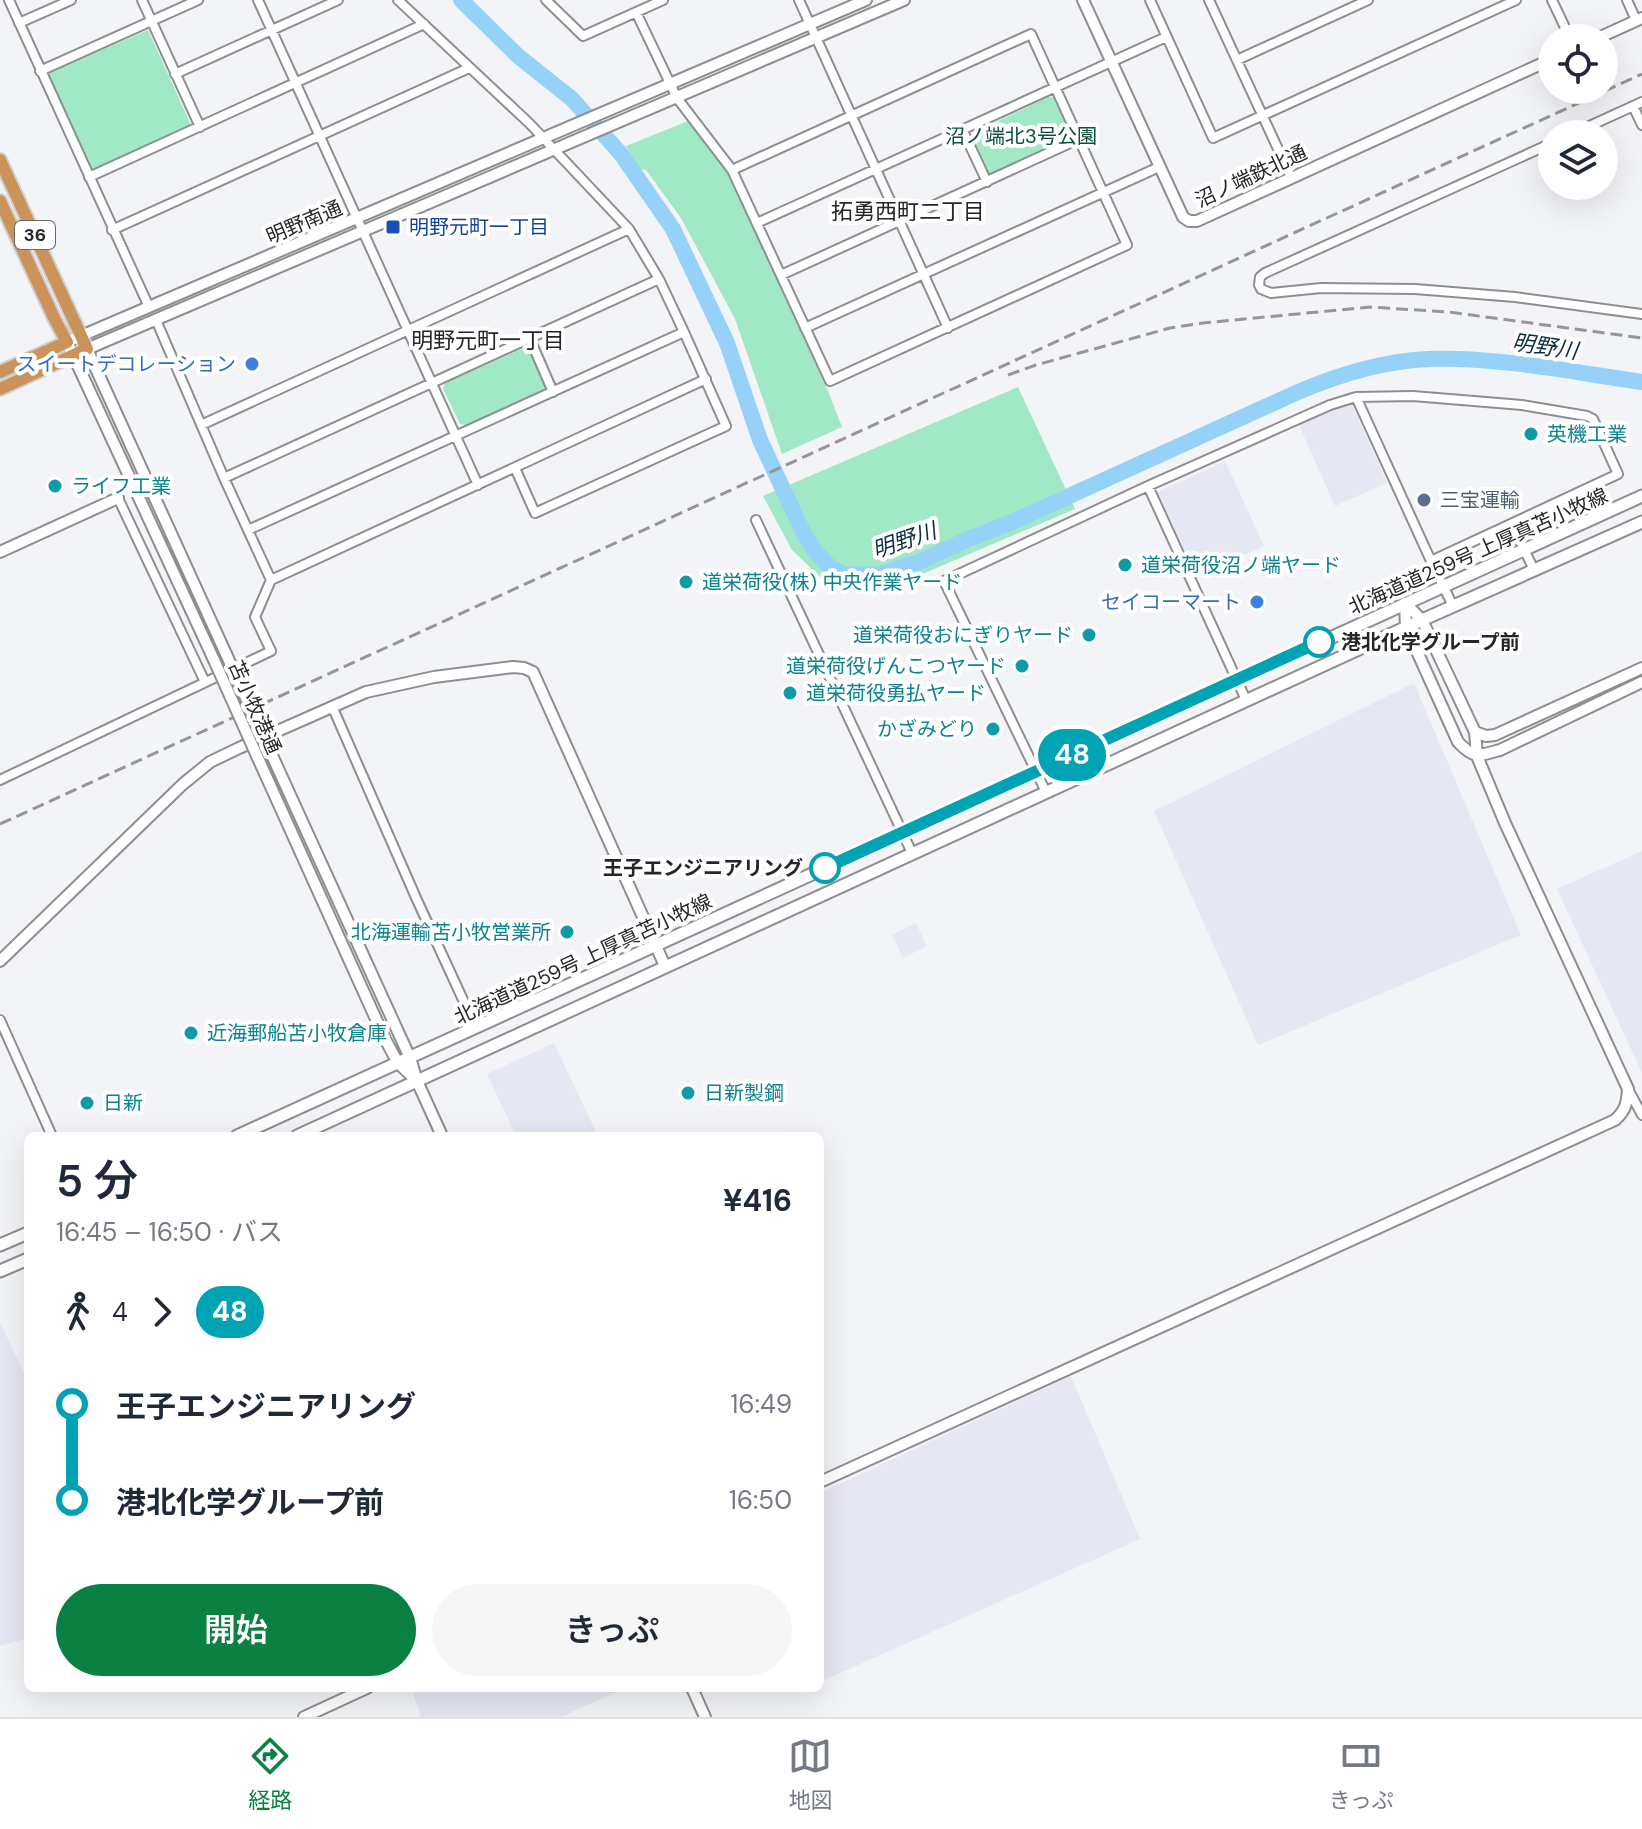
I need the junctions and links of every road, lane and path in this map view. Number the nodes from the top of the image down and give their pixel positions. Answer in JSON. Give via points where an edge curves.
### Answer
{"nodes":[{"id":1,"x":9,"y":0,"type":"edge"},
{"id":2,"x":71,"y":0,"type":"edge"},
{"id":3,"x":142,"y":0,"type":"edge"},
{"id":4,"x":198,"y":0,"type":"edge"},
{"id":5,"x":258,"y":0,"type":"edge"},
{"id":6,"x":338,"y":0,"type":"edge"},
{"id":7,"x":398,"y":0,"type":"edge"},
{"id":8,"x":546,"y":0,"type":"edge"},
{"id":9,"x":663,"y":0,"type":"edge"},
{"id":10,"x":799,"y":0,"type":"edge"},
{"id":11,"x":866,"y":0,"type":"edge"},
{"id":12,"x":904,"y":0,"type":"edge"},
{"id":13,"x":1083,"y":0,"type":"edge"},
{"id":14,"x":1150,"y":0,"type":"edge"},
{"id":15,"x":1368,"y":0,"type":"edge"},
{"id":16,"x":1516,"y":0,"type":"edge"},
{"id":17,"x":1552,"y":0,"type":"edge"},
{"id":18,"x":1627,"y":0,"type":"edge"},
{"id":19,"x":1212,"y":1,"type":"edge"},
{"id":20,"x":636,"y":12,"type":"junction"},
{"id":21,"x":1639,"y":19,"type":"edge"},
{"id":22,"x":152,"y":21,"type":"junction"},
{"id":23,"x":19,"y":23,"type":"junction"},
{"id":24,"x":424,"y":24,"type":"junction"},
{"id":25,"x":810,"y":24,"type":"junction"},
{"id":26,"x":1563,"y":24,"type":"edge"},
{"id":27,"x":1618,"y":29,"type":"edge"},
{"id":28,"x":272,"y":31,"type":"junction"},
{"id":29,"x":1166,"y":37,"type":"junction"},
{"id":30,"x":816,"y":38,"type":"junction"},
{"id":31,"x":1237,"y":60,"type":"junction"},
{"id":32,"x":1112,"y":62,"type":"junction"},
{"id":33,"x":1538,"y":65,"type":"edge"},
{"id":34,"x":469,"y":68,"type":"junction"},
{"id":35,"x":40,"y":71,"type":"junction"},
{"id":36,"x":175,"y":74,"type":"junction"},
{"id":37,"x":296,"y":83,"type":"junction"},
{"id":38,"x":670,"y":85,"type":"junction"},
{"id":39,"x":1055,"y":88,"type":"junction"},
{"id":40,"x":677,"y":98,"type":"junction"},
{"id":41,"x":1638,"y":104,"type":"edge"},
{"id":42,"x":1262,"y":115,"type":"junction"},
{"id":43,"x":852,"y":117,"type":"junction"},
{"id":44,"x":1603,"y":120,"type":"edge"},
{"id":45,"x":1642,"y":125,"type":"edge"},
{"id":46,"x":200,"y":127,"type":"junction"},
{"id":47,"x":963,"y":131,"type":"junction"},
{"id":48,"x":320,"y":136,"type":"junction"},
{"id":49,"x":543,"y":138,"type":"junction"},
{"id":50,"x":1079,"y":139,"type":"junction"},
{"id":51,"x":554,"y":149,"type":"junction"},
{"id":52,"x":1538,"y":149,"type":"edge"},
{"id":53,"x":0,"y":160,"type":"edge"},
{"id":54,"x":1159,"y":167,"type":"junction"},
{"id":55,"x":732,"y":170,"type":"junction"},
{"id":56,"x":877,"y":170,"type":"junction"},
{"id":57,"x":89,"y":177,"type":"junction"},
{"id":58,"x":1291,"y":177,"type":"junction"},
{"id":59,"x":987,"y":182,"type":"junction"},
{"id":60,"x":1103,"y":193,"type":"junction"},
{"id":61,"x":0,"y":201,"type":"edge"},
{"id":62,"x":358,"y":218,"type":"junction"},
{"id":63,"x":900,"y":221,"type":"junction"},
{"id":64,"x":757,"y":223,"type":"junction"},
{"id":65,"x":629,"y":229,"type":"junction"},
{"id":66,"x":112,"y":230,"type":"junction"},
{"id":67,"x":363,"y":231,"type":"junction"},
{"id":68,"x":924,"y":274,"type":"junction"},
{"id":69,"x":223,"y":275,"type":"junction"},
{"id":70,"x":781,"y":275,"type":"junction"},
{"id":71,"x":659,"y":279,"type":"junction"},
{"id":72,"x":229,"y":288,"type":"junction"},
{"id":73,"x":149,"y":307,"type":"junction"},
{"id":74,"x":1640,"y":312,"type":"edge"},
{"id":75,"x":156,"y":320,"type":"junction"},
{"id":76,"x":805,"y":328,"type":"junction"},
{"id":77,"x":948,"y":328,"type":"junction"},
{"id":78,"x":407,"y":330,"type":"junction"},
{"id":79,"x":684,"y":332,"type":"junction"},
{"id":80,"x":81,"y":336,"type":"junction"},
{"id":81,"x":530,"y":339,"type":"junction"},
{"id":82,"x":67,"y":342,"type":"junction"},
{"id":83,"x":87,"y":349,"type":"junction"},
{"id":84,"x":73,"y":356,"type":"junction"},
{"id":85,"x":0,"y":372,"type":"edge"},
{"id":86,"x":706,"y":379,"type":"junction"},
{"id":87,"x":431,"y":383,"type":"junction"},
{"id":88,"x":0,"y":389,"type":"edge"},
{"id":89,"x":553,"y":392,"type":"junction"},
{"id":90,"x":1356,"y":397,"type":"junction"},
{"id":91,"x":201,"y":425,"type":"junction"},
{"id":92,"x":455,"y":437,"type":"junction"},
{"id":93,"x":515,"y":468,"type":"junction"},
{"id":94,"x":224,"y":478,"type":"junction"},
{"id":95,"x":478,"y":485,"type":"junction"},
{"id":96,"x":1148,"y":486,"type":"junction"},
{"id":97,"x":1642,"y":496,"type":"edge"},
{"id":98,"x":118,"y":498,"type":"joint"},
{"id":99,"x":756,"y":520,"type":"dead end"},
{"id":100,"x":1642,"y":522,"type":"edge"},
{"id":101,"x":1512,"y":524,"type":"junction"},
{"id":102,"x":248,"y":530,"type":"junction"},
{"id":103,"x":1524,"y":550,"type":"junction"},
{"id":104,"x":0,"y":552,"type":"edge"},
{"id":105,"x":1431,"y":561,"type":"junction"},
{"id":106,"x":1534,"y":570,"type":"junction"},
{"id":107,"x":271,"y":580,"type":"junction"},
{"id":108,"x":1443,"y":586,"type":"junction"},
{"id":109,"x":1405,"y":603,"type":"junction"},
{"id":110,"x":1453,"y":606,"type":"junction"},
{"id":111,"x":1422,"y":620,"type":"junction"},
{"id":112,"x":1406,"y":627,"type":"junction"},
{"id":113,"x":1642,"y":668,"type":"edge"},
{"id":114,"x":1236,"y":680,"type":"junction"},
{"id":115,"x":205,"y":682,"type":"junction"},
{"id":116,"x":1642,"y":682,"type":"edge"},
{"id":117,"x":1246,"y":700,"type":"junction"},
{"id":118,"x":332,"y":706,"type":"junction"},
{"id":119,"x":1475,"y":732,"type":"junction"},
{"id":120,"x":1477,"y":756,"type":"junction"},
{"id":121,"x":1036,"y":771,"type":"junction"},
{"id":122,"x":0,"y":780,"type":"edge"},
{"id":123,"x":1046,"y":792,"type":"junction"},
{"id":124,"x":903,"y":833,"type":"junction"},
{"id":125,"x":912,"y":853,"type":"junction"},
{"id":126,"x":655,"y":946,"type":"junction"},
{"id":127,"x":0,"y":961,"type":"edge"},
{"id":128,"x":665,"y":966,"type":"junction"},
{"id":129,"x":0,"y":1020,"type":"edge"},
{"id":130,"x":476,"y":1028,"type":"junction"},
{"id":131,"x":410,"y":1058,"type":"junction"},
{"id":132,"x":398,"y":1063,"type":"junction"},
{"id":133,"x":417,"y":1081,"type":"junction"},
{"id":134,"x":1628,"y":1089,"type":"junction"},
{"id":135,"x":1642,"y":1115,"type":"edge"},
{"id":136,"x":50,"y":1132,"type":"edge"},
{"id":137,"x":246,"y":1132,"type":"edge"},
{"id":138,"x":306,"y":1132,"type":"edge"},
{"id":139,"x":440,"y":1132,"type":"edge"},
{"id":140,"x":24,"y":1235,"type":"edge"},
{"id":141,"x":0,"y":1245,"type":"edge"},
{"id":142,"x":24,"y":1261,"type":"edge"},
{"id":143,"x":0,"y":1271,"type":"edge"},
{"id":144,"x":824,"y":1480,"type":"edge"},
{"id":145,"x":358,"y":1692,"type":"edge"},
{"id":146,"x":694,"y":1692,"type":"edge"},
{"id":147,"x":304,"y":1717,"type":"edge"},
{"id":148,"x":705,"y":1717,"type":"edge"}],
"edges":[{"from":1,"to":23,"type":"street"},
{"from":2,"to":23,"type":"street"},
{"from":3,"to":22,"type":"street"},
{"from":4,"to":22,"type":"street"},
{"from":5,"to":28,"type":"street"},
{"from":6,"to":28,"type":"street"},
{"from":7,"to":24,"type":"street"},
{"from":8,"to":20,"type":"street","via":[[583,36]]},
{"from":9,"to":20,"type":"street"},
{"from":10,"to":25,"type":"street"},
{"from":11,"to":25,"type":"street"},
{"from":12,"to":30,"type":"street"},
{"from":13,"to":32,"type":"street","name":"沼ノ端鉄北通"},
{"from":14,"to":29,"type":"street"},
{"from":15,"to":31,"type":"street"},
{"from":16,"to":42,"type":"street"},
{"from":17,"to":26,"type":"street"},
{"from":18,"to":21,"type":"street"},
{"from":19,"to":31,"type":"street"},
{"from":20,"to":38,"type":"street"},
{"from":21,"to":27,"type":"street"},
{"from":22,"to":35,"type":"street"},
{"from":22,"to":36,"type":"street"},
{"from":23,"to":35,"type":"street"},
{"from":24,"to":34,"type":"street"},
{"from":24,"to":37,"type":"street"},
{"from":25,"to":30,"type":"street"},
{"from":25,"to":38,"type":"street"},
{"from":28,"to":36,"type":"street"},
{"from":28,"to":37,"type":"street"},
{"from":29,"to":32,"type":"street"},
{"from":29,"to":42,"type":"street","via":[[1213,138]]},
{"from":30,"to":40,"type":"street"},
{"from":30,"to":43,"type":"street"},
{"from":31,"to":42,"type":"street"},
{"from":32,"to":39,"type":"street"},
{"from":32,"to":54,"type":"street","name":"沼ノ端鉄北通"},
{"from":33,"to":58,"type":"street","name":"沼ノ端鉄北通"},
{"from":34,"to":48,"type":"street"},
{"from":34,"to":49,"type":"street"},
{"from":35,"to":57,"type":"street"},
{"from":36,"to":46,"type":"street"},
{"from":37,"to":46,"type":"street"},
{"from":37,"to":48,"type":"street"},
{"from":38,"to":40,"type":"street"},
{"from":38,"to":49,"type":"street","name":"明野南通"},
{"from":39,"to":43,"type":"street","via":[[1031,34]]},
{"from":39,"to":47,"type":"street"},
{"from":39,"to":50,"type":"street"},
{"from":40,"to":51,"type":"street","name":"明野南通"},
{"from":40,"to":55,"type":"street"},
{"from":41,"to":44,"type":"street"},
{"from":41,"to":45,"type":"street"},
{"from":42,"to":58,"type":"street"},
{"from":43,"to":55,"type":"street"},
{"from":43,"to":56,"type":"street"},
{"from":46,"to":57,"type":"street"},
{"from":47,"to":56,"type":"street"},
{"from":47,"to":59,"type":"street"},
{"from":48,"to":62,"type":"street"},
{"from":48,"to":66,"type":"street"},
{"from":49,"to":51,"type":"street"},
{"from":49,"to":62,"type":"street","name":"明野南通"},
{"from":50,"to":59,"type":"street"},
{"from":50,"to":60,"type":"street"},
{"from":51,"to":65,"type":"street"},
{"from":51,"to":67,"type":"street","name":"明野南通"},
{"from":52,"to":74,"type":"street","via":[[1265,273],[1259,285],[1271,293],[1321,288],[1429,290]]},
{"from":53,"to":80,"type":"highway","number":"36"},
{"from":54,"to":58,"type":"street","name":"沼ノ端鉄北通","via":[[1189,221]]},
{"from":54,"to":60,"type":"street"},
{"from":55,"to":64,"type":"street"},
{"from":56,"to":63,"type":"street"},
{"from":56,"to":64,"type":"street"},
{"from":57,"to":66,"type":"street"},
{"from":59,"to":63,"type":"street"},
{"from":60,"to":68,"type":"street"},
{"from":60,"to":77,"type":"street","via":[[1127,245]]},
{"from":61,"to":82,"type":"highway","number":"36"},
{"from":62,"to":67,"type":"street"},
{"from":62,"to":69,"type":"street","name":"明野南通"},
{"from":63,"to":68,"type":"street"},
{"from":63,"to":70,"type":"street"},
{"from":64,"to":70,"type":"street"},
{"from":65,"to":71,"type":"street"},
{"from":65,"to":78,"type":"street"},
{"from":66,"to":73,"type":"street"},
{"from":67,"to":72,"type":"street","name":"明野南通"},
{"from":67,"to":78,"type":"street"},
{"from":68,"to":76,"type":"street"},
{"from":68,"to":77,"type":"street"},
{"from":69,"to":72,"type":"street"},
{"from":69,"to":73,"type":"street","name":"明野南通"},
{"from":70,"to":76,"type":"street"},
{"from":71,"to":79,"type":"street"},
{"from":71,"to":81,"type":"street"},
{"from":72,"to":75,"type":"street","name":"明野南通"},
{"from":73,"to":80,"type":"street","name":"明野南通"},
{"from":75,"to":83,"type":"street","name":"明野南通"},
{"from":75,"to":91,"type":"street"},
{"from":76,"to":77,"type":"street","via":[[830,381]]},
{"from":78,"to":87,"type":"street"},
{"from":78,"to":91,"type":"street"},
{"from":79,"to":86,"type":"street"},
{"from":79,"to":89,"type":"street"},
{"from":80,"to":82,"type":"street","name":"明野南通"},
{"from":80,"to":83,"type":"highway","number":"36"},
{"from":81,"to":87,"type":"street"},
{"from":81,"to":89,"type":"street"},
{"from":82,"to":84,"type":"street","name":"苫小牧港通"},
{"from":82,"to":85,"type":"highway"},
{"from":83,"to":84,"type":"highway"},
{"from":83,"to":131,"type":"street","name":"苫小牧港通","bridge":true},
{"from":84,"to":88,"type":"highway"},
{"from":84,"to":132,"type":"street","name":"苫小牧港通","bridge":true},
{"from":86,"to":93,"type":"street"},
{"from":86,"to":93,"type":"street","via":[[726,426],[535,513]]},
{"from":87,"to":92,"type":"street"},
{"from":87,"to":94,"type":"street"},
{"from":89,"to":92,"type":"street"},
{"from":90,"to":96,"type":"street"},
{"from":90,"to":101,"type":"street","via":[[1480,401],[1593,419],[1618,474]]},
{"from":90,"to":105,"type":"street"},
{"from":91,"to":94,"type":"street"},
{"from":92,"to":95,"type":"street"},
{"from":92,"to":102,"type":"street"},
{"from":93,"to":95,"type":"street"},
{"from":94,"to":102,"type":"street"},
{"from":95,"to":107,"type":"street"},
{"from":96,"to":114,"type":"street"},
{"from":96,"to":121,"type":"street","via":[[944,581]]},
{"from":97,"to":103,"type":"main road","name":"北海道道259号 上厚真苫小牧線"},
{"from":98,"to":104,"type":"street"},
{"from":98,"to":115,"type":"street"},
{"from":99,"to":124,"type":"street"},
{"from":100,"to":106,"type":"main road","name":"北海道道259号 上厚真苫小牧線"},
{"from":101,"to":103,"type":"street"},
{"from":101,"to":105,"type":"street"},
{"from":102,"to":107,"type":"street"},
{"from":103,"to":106,"type":"street"},
{"from":103,"to":108,"type":"main road","name":"北海道道259号 上厚真苫小牧線"},
{"from":105,"to":108,"type":"street"},
{"from":106,"to":110,"type":"main road","name":"北海道道259号 上厚真苫小牧線"},
{"from":107,"to":115,"type":"street","via":[[255,617],[271,651]]},
{"from":108,"to":109,"type":"main road","name":"北海道道259号 上厚真苫小牧線"},
{"from":108,"to":110,"type":"street"},
{"from":109,"to":111,"type":"street"},
{"from":109,"to":112,"type":"street"},
{"from":109,"to":114,"type":"main road","name":"北海道道259号 上厚真苫小牧線"},
{"from":110,"to":111,"type":"main road","name":"北海道道259号 上厚真苫小牧線"},
{"from":111,"to":112,"type":"main road","name":"北海道道259号 上厚真苫小牧線"},
{"from":111,"to":119,"type":"street"},
{"from":112,"to":117,"type":"main road","name":"北海道道259号 上厚真苫小牧線"},
{"from":112,"to":120,"type":"street","via":[[1458,742]]},
{"from":113,"to":119,"type":"street","via":[[1495,735]]},
{"from":114,"to":117,"type":"street"},
{"from":114,"to":121,"type":"main road","name":"北海道道259号 上厚真苫小牧線"},
{"from":115,"to":122,"type":"street"},
{"from":116,"to":120,"type":"street"},
{"from":117,"to":123,"type":"main road","name":"北海道道259号 上厚真苫小牧線"},
{"from":118,"to":126,"type":"street","via":[[366,692],[434,677],[513,667],[533,672]]},
{"from":118,"to":127,"type":"street","via":[[210,762]]},
{"from":118,"to":130,"type":"street"},
{"from":119,"to":120,"type":"street"},
{"from":120,"to":134,"type":"street"},
{"from":121,"to":123,"type":"street"},
{"from":121,"to":124,"type":"main road","name":"北海道道259号 上厚真苫小牧線"},
{"from":123,"to":125,"type":"main road","name":"北海道道259号 上厚真苫小牧線"},
{"from":124,"to":125,"type":"street"},
{"from":124,"to":126,"type":"main road","name":"北海道道259号 上厚真苫小牧線"},
{"from":125,"to":128,"type":"main road","name":"北海道道259号 上厚真苫小牧線"},
{"from":126,"to":128,"type":"street"},
{"from":126,"to":130,"type":"main road","name":"北海道道259号 上厚真苫小牧線"},
{"from":128,"to":133,"type":"main road","name":"北海道道259号 上厚真苫小牧線"},
{"from":129,"to":136,"type":"street"},
{"from":130,"to":131,"type":"main road","name":"北海道道259号 上厚真苫小牧線"},
{"from":131,"to":132,"type":"main road","name":"北海道道259号 上厚真苫小牧線"},
{"from":131,"to":133,"type":"street","name":"苫小牧港通"},
{"from":132,"to":133,"type":"street","name":"苫小牧港通"},
{"from":132,"to":137,"type":"main road","name":"北海道道259号 上厚真苫小牧線"},
{"from":133,"to":138,"type":"main road","name":"北海道道259号 上厚真苫小牧線"},
{"from":133,"to":139,"type":"street","name":"苫小牧港通"},
{"from":134,"to":135,"type":"street"},
{"from":134,"to":144,"type":"street","via":[[1627,1107],[1615,1120]]},
{"from":140,"to":141,"type":"main road"},
{"from":142,"to":143,"type":"main road"},
{"from":145,"to":147,"type":"street"},
{"from":146,"to":148,"type":"street"}]}
